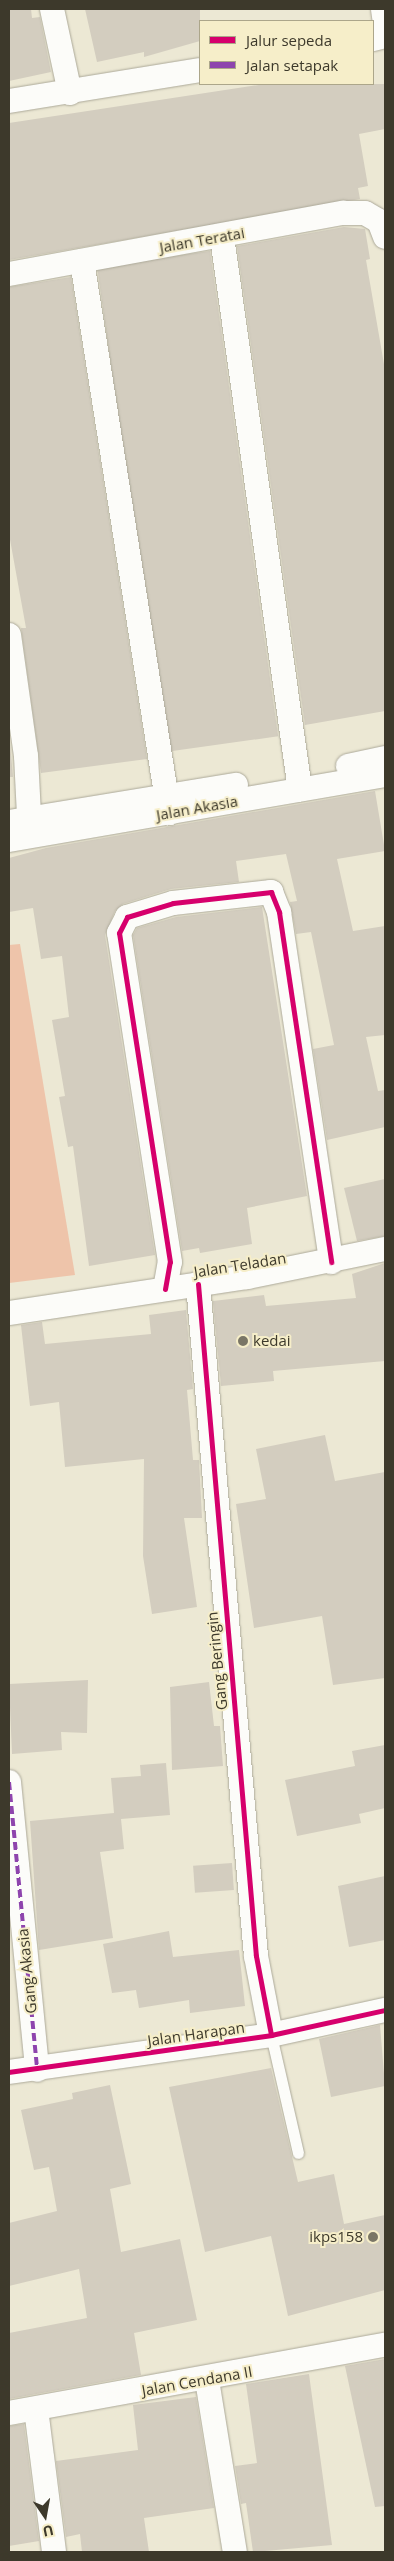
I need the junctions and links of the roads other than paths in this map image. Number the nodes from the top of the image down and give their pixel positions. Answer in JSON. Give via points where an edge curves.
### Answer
{"nodes":[{"id":1,"x":52,"y":9,"type":"edge"},
{"id":2,"x":383,"y":9,"type":"edge"},
{"id":3,"x":385,"y":23,"type":"edge"},
{"id":4,"x":199,"y":70,"type":"edge"},
{"id":5,"x":70,"y":93,"type":"junction"},
{"id":6,"x":9,"y":102,"type":"edge"},
{"id":7,"x":385,"y":236,"type":"edge"},
{"id":8,"x":222,"y":237,"type":"junction"},
{"id":9,"x":82,"y":261,"type":"junction"},
{"id":10,"x":9,"y":274,"type":"edge"},
{"id":11,"x":9,"y":635,"type":"edge"},
{"id":12,"x":385,"y":758,"type":"edge"},
{"id":13,"x":385,"y":776,"type":"edge"},
{"id":14,"x":299,"y":783,"type":"junction"},
{"id":15,"x":167,"y":804,"type":"junction"},
{"id":16,"x":19,"y":830,"type":"edge"},
{"id":17,"x":385,"y":1249,"type":"edge"},
{"id":18,"x":331,"y":1262,"type":"junction"},
{"id":19,"x":198,"y":1284,"type":"junction"},
{"id":20,"x":165,"y":1289,"type":"junction"},
{"id":21,"x":9,"y":1314,"type":"edge"},
{"id":22,"x":9,"y":1782,"type":"edge"},
{"id":23,"x":385,"y":2010,"type":"edge"},
{"id":24,"x":271,"y":2035,"type":"junction"},
{"id":25,"x":37,"y":2070,"type":"junction"},
{"id":26,"x":9,"y":2072,"type":"edge"},
{"id":27,"x":298,"y":2153,"type":"dead end"},
{"id":28,"x":385,"y":2345,"type":"edge"},
{"id":29,"x":207,"y":2380,"type":"junction"},
{"id":30,"x":36,"y":2409,"type":"junction"},
{"id":31,"x":9,"y":2413,"type":"edge"},
{"id":32,"x":54,"y":2552,"type":"edge"},
{"id":33,"x":236,"y":2552,"type":"edge"}],
"edges":[{"from":1,"to":5,"type":"street"},
{"from":2,"to":3,"type":"street"},
{"from":4,"to":5,"type":"street"},
{"from":5,"to":6,"type":"street"},
{"from":7,"to":8,"type":"street","name":"Jalan Teratai","via":[[379,221],[365,213]]},
{"from":8,"to":9,"type":"street","name":"Jalan Teratai"},
{"from":8,"to":14,"type":"street"},
{"from":9,"to":10,"type":"street","name":"Jalan Teratai"},
{"from":9,"to":15,"type":"street"},
{"from":11,"to":16,"type":"street","via":[[26,756]]},
{"from":12,"to":14,"type":"street","name":"Jalan Akasia"},
{"from":13,"to":14,"type":"street","name":"Jalan Akasia"},
{"from":14,"to":15,"type":"street","name":"Jalan Akasia"},
{"from":15,"to":16,"type":"street","name":"Jalan Akasia"},
{"from":17,"to":18,"type":"street","name":"Jalan Teladan"},
{"from":18,"to":19,"type":"street","name":"Jalan Teladan"},
{"from":18,"to":20,"type":"street","via":[[280,921],[270,892],[173,903],[127,917],[119,932],[170,1262]]},
{"from":19,"to":20,"type":"street","name":"Jalan Teladan"},
{"from":19,"to":24,"type":"street","name":"Gang Beringin","via":[[256,1956]]},
{"from":20,"to":21,"type":"street","name":"Jalan Teladan"},
{"from":22,"to":25,"type":"street","name":"Gang Akasia"},
{"from":23,"to":24,"type":"street","name":"Jalan Harapan"},
{"from":24,"to":25,"type":"street","name":"Jalan Harapan"},
{"from":24,"to":27,"type":"lane"},
{"from":25,"to":26,"type":"street","name":"Jalan Harapan"},
{"from":28,"to":29,"type":"street","name":"Jalan Cendana II"},
{"from":29,"to":30,"type":"street","name":"Jalan Cendana II"},
{"from":29,"to":33,"type":"street"},
{"from":30,"to":31,"type":"street","name":"Jalan Cendana II"},
{"from":30,"to":32,"type":"street"}]}
